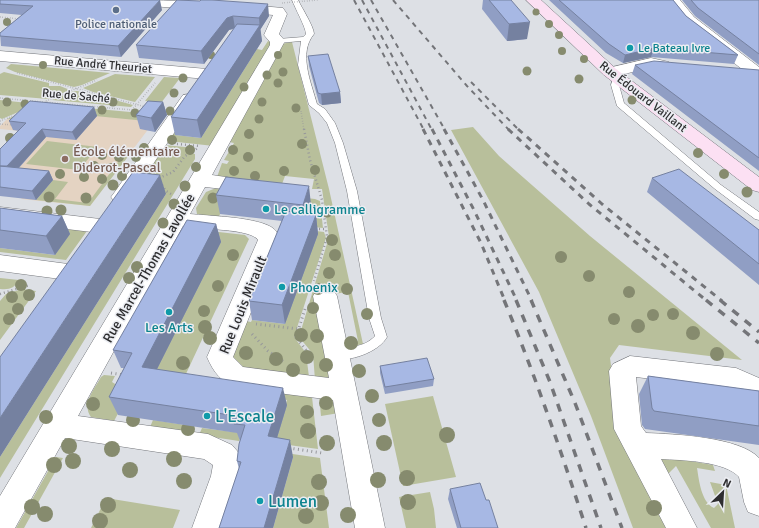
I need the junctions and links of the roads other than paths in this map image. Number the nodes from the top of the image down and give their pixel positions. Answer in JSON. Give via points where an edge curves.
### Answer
{"nodes":[{"id":1,"x":124,"y":0,"type":"edge"},
{"id":2,"x":295,"y":0,"type":"edge"},
{"id":3,"x":533,"y":0,"type":"edge"},
{"id":4,"x":673,"y":0,"type":"edge"},
{"id":5,"x":177,"y":4,"type":"junction"},
{"id":6,"x":168,"y":15,"type":"edge"},
{"id":7,"x":269,"y":37,"type":"junction"},
{"id":8,"x":305,"y":39,"type":"junction"},
{"id":9,"x":132,"y":55,"type":"dead end"},
{"id":10,"x":0,"y":56,"type":"edge"},
{"id":11,"x":217,"y":60,"type":"edge"},
{"id":12,"x":122,"y":66,"type":"junction"},
{"id":13,"x":679,"y":66,"type":"edge"},
{"id":14,"x":725,"y":70,"type":"edge"},
{"id":15,"x":207,"y":74,"type":"junction"},
{"id":16,"x":758,"y":74,"type":"edge"},
{"id":17,"x":614,"y":75,"type":"junction"},
{"id":18,"x":199,"y":180,"type":"junction"},
{"id":19,"x":759,"y":186,"type":"edge"},
{"id":20,"x":269,"y":188,"type":"edge"},
{"id":21,"x":0,"y":214,"type":"edge"},
{"id":22,"x":759,"y":217,"type":"edge"},
{"id":23,"x":177,"y":219,"type":"junction"},
{"id":24,"x":100,"y":226,"type":"junction"},
{"id":25,"x":0,"y":263,"type":"edge"},
{"id":26,"x":318,"y":293,"type":"road end"},
{"id":27,"x":337,"y":354,"type":"junction"},
{"id":28,"x":759,"y":390,"type":"edge"},
{"id":29,"x":344,"y":391,"type":"junction"},
{"id":30,"x":59,"y":425,"type":"junction"},
{"id":31,"x":639,"y":446,"type":"junction"},
{"id":32,"x":759,"y":502,"type":"edge"},
{"id":33,"x":0,"y":525,"type":"edge"},
{"id":34,"x":207,"y":528,"type":"edge"},
{"id":35,"x":370,"y":528,"type":"edge"},
{"id":36,"x":682,"y":528,"type":"edge"}],
"edges":[{"from":1,"to":5,"type":"street"},
{"from":2,"to":8,"type":"lane","via":[[310,29],[310,34]]},
{"from":3,"to":17,"type":"main road","name":"Rue Édouard Vaillant"},
{"from":4,"to":16,"type":"street","via":[[689,20]]},
{"from":5,"to":6,"type":"street"},
{"from":5,"to":7,"type":"street","name":"Rue Marcel-Thomas Lavollée","via":[[280,7],[280,14]]},
{"from":7,"to":8,"type":"lane"},
{"from":7,"to":18,"type":"street","name":"Rue Marcel-Thomas Lavollée","via":[[277,45],[209,147]]},
{"from":8,"to":27,"type":"lane","via":[[302,65],[313,105],[322,111],[331,123],[339,143],[352,191],[375,318],[381,337],[369,348]]},
{"from":9,"to":12,"type":"street"},
{"from":10,"to":12,"type":"street","name":"Rue André Theuriet"},
{"from":11,"to":15,"type":"street"},
{"from":12,"to":15,"type":"street","name":"Rue André Theuriet"},
{"from":13,"to":17,"type":"street","via":[[651,63]]},
{"from":14,"to":16,"type":"street"},
{"from":15,"to":24,"type":"street"},
{"from":17,"to":19,"type":"main road","name":"Rue Édouard Vaillant"},
{"from":17,"to":22,"type":"lane","via":[[620,104],[718,187]]},
{"from":18,"to":20,"type":"street"},
{"from":18,"to":23,"type":"street","name":"Rue Marcel-Thomas Lavollée"},
{"from":21,"to":24,"type":"street"},
{"from":23,"to":29,"type":"street","name":"Rue Louis Mirault","via":[[249,228],[267,234],[267,246],[220,357],[229,372],[238,377]]},
{"from":23,"to":30,"type":"street","name":"Rue Marcel-Thomas Lavollée"},
{"from":24,"to":25,"type":"street","via":[[73,265]]},
{"from":26,"to":27,"type":"street"},
{"from":27,"to":29,"type":"street"},
{"from":28,"to":31,"type":"street","via":[[736,379],[630,366],[622,371],[628,429]]},
{"from":29,"to":35,"type":"street"},
{"from":30,"to":33,"type":"street","name":"Rue Marcel-Thomas Lavollée"},
{"from":30,"to":34,"type":"street","via":[[208,447],[222,454],[228,461],[226,476]]},
{"from":31,"to":32,"type":"street","via":[[661,446],[727,455],[738,459],[750,470]]},
{"from":31,"to":36,"type":"street"}]}
